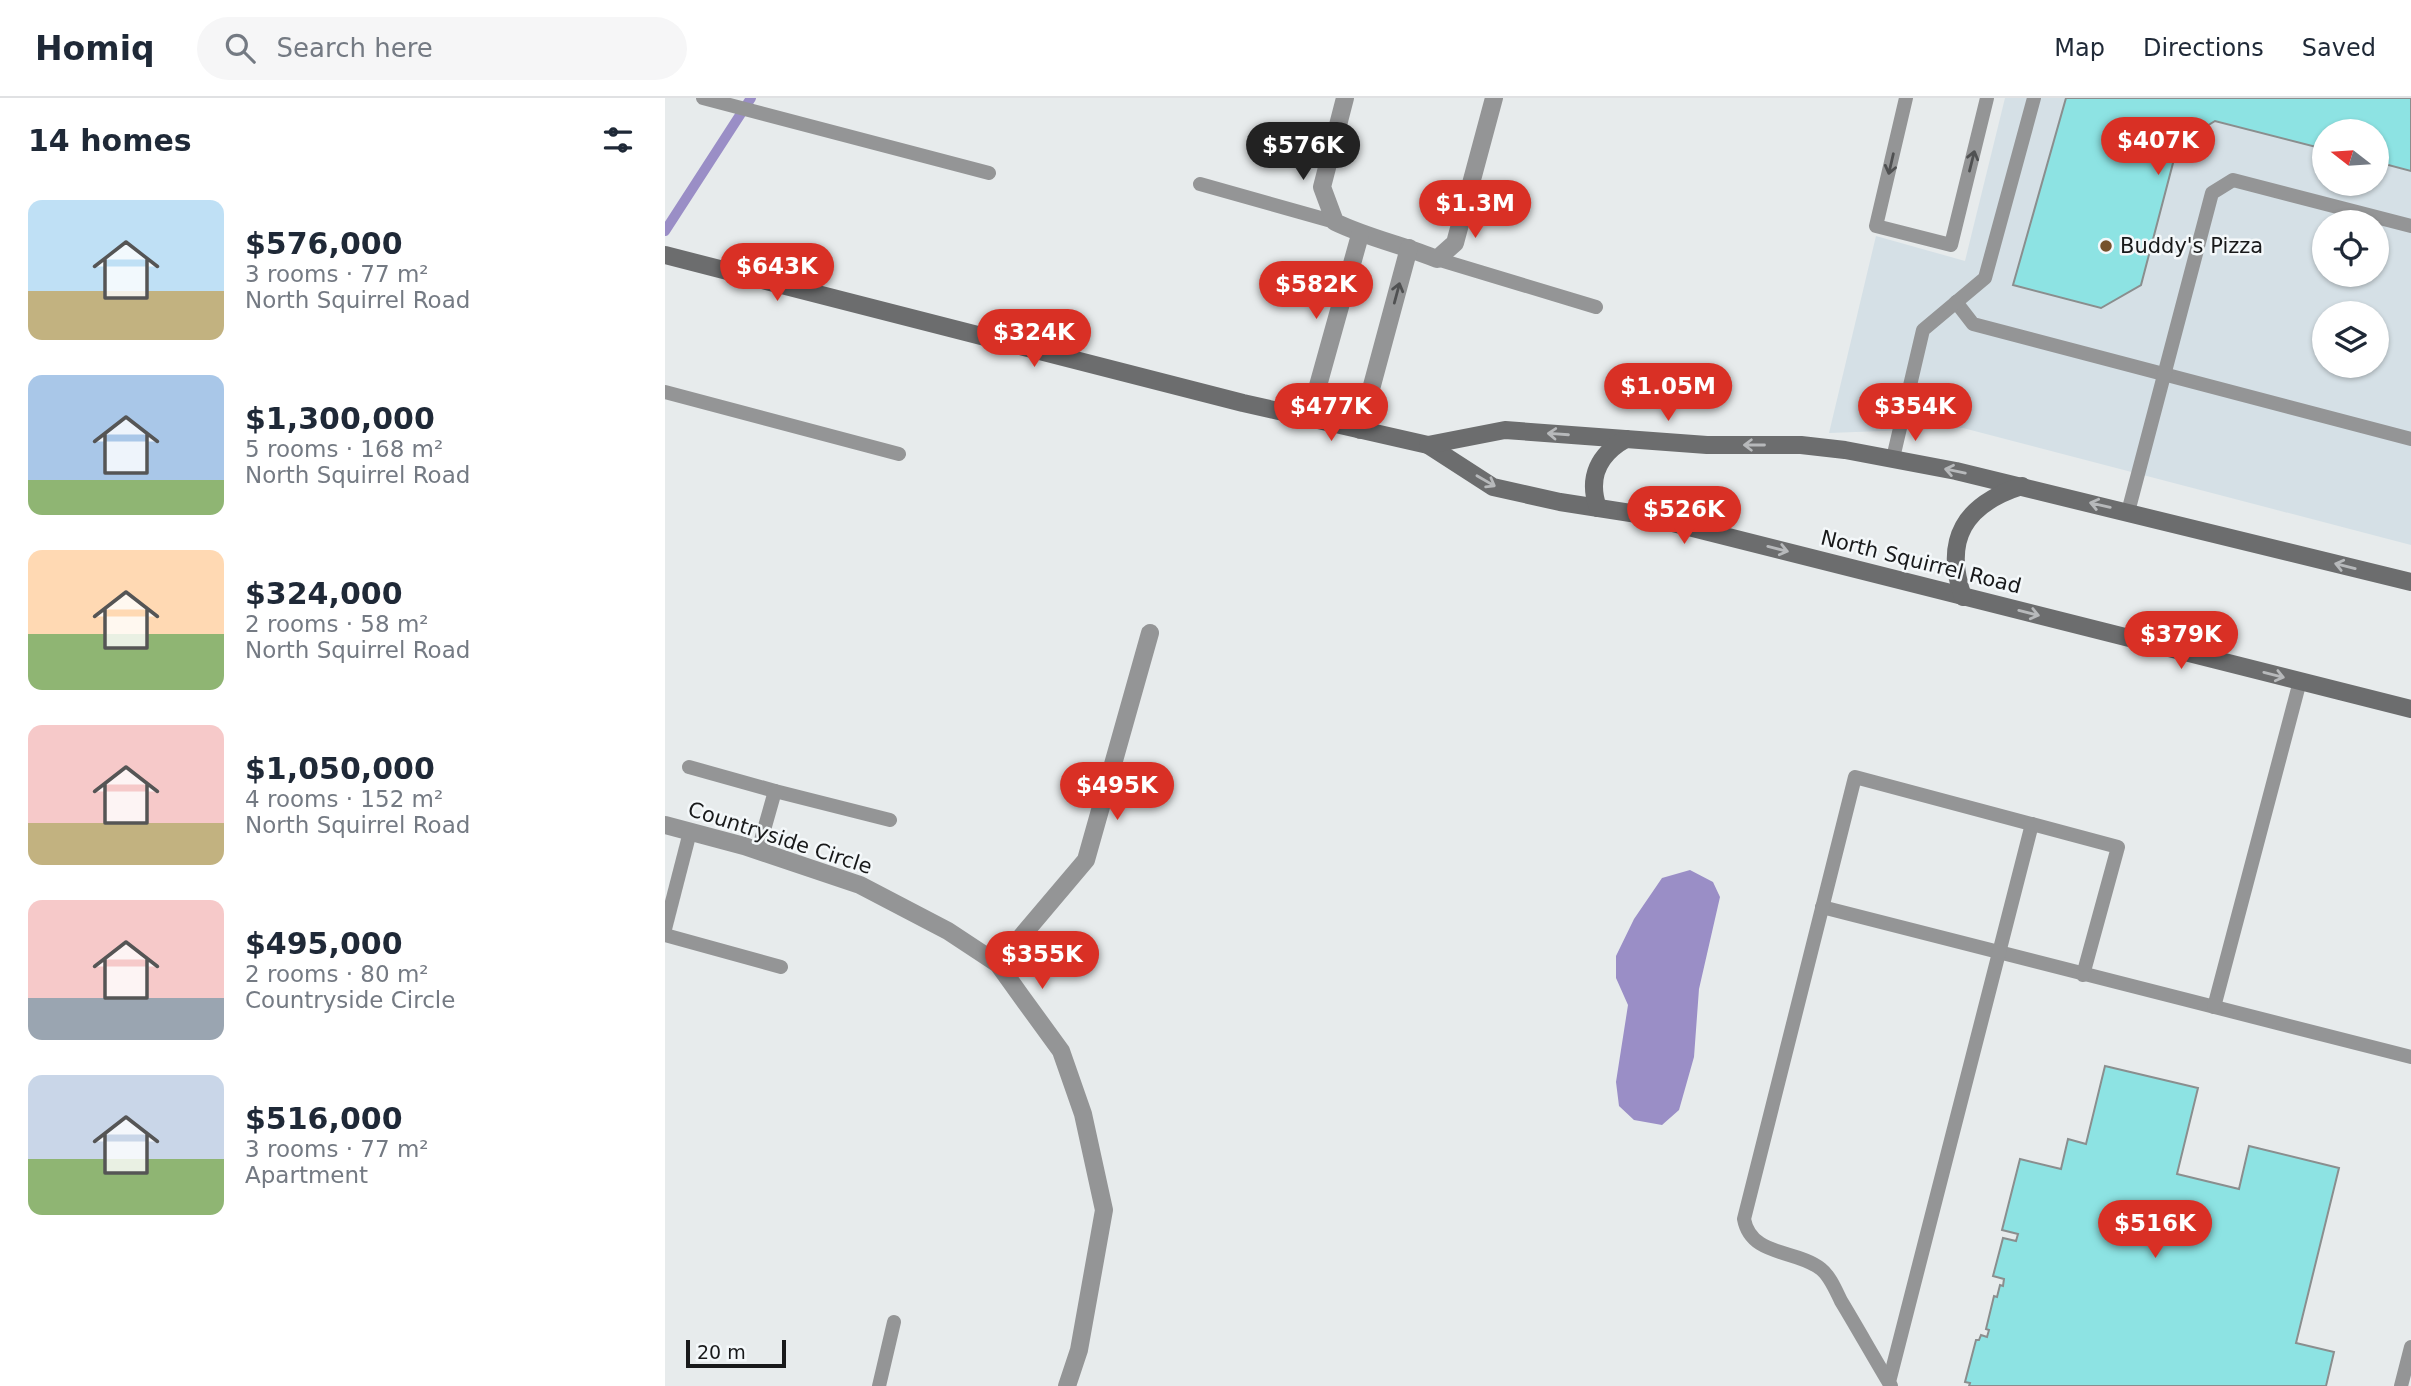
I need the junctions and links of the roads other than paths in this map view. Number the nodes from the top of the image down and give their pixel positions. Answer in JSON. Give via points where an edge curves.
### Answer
{"nodes":[{"id":1,"x":703,"y":98,"type":"edge"},
{"id":2,"x":1345,"y":98,"type":"edge"},
{"id":3,"x":1494,"y":98,"type":"edge"},
{"id":4,"x":1906,"y":98,"type":"edge"},
{"id":5,"x":1987,"y":98,"type":"edge"},
{"id":6,"x":2034,"y":98,"type":"edge"},
{"id":7,"x":989,"y":173,"type":"dead end"},
{"id":8,"x":1200,"y":184,"type":"dead end"},
{"id":9,"x":1335,"y":222,"type":"junction"},
{"id":10,"x":2411,"y":226,"type":"edge"},
{"id":11,"x":1360,"y":234,"type":"junction"},
{"id":12,"x":1409,"y":248,"type":"junction"},
{"id":13,"x":665,"y":255,"type":"edge"},
{"id":14,"x":1437,"y":258,"type":"junction"},
{"id":15,"x":1956,"y":302,"type":"junction"},
{"id":16,"x":1596,"y":307,"type":"dead end"},
{"id":17,"x":2165,"y":375,"type":"junction"},
{"id":18,"x":665,"y":392,"type":"edge"},
{"id":19,"x":1309,"y":418,"type":"junction"},
{"id":20,"x":1360,"y":430,"type":"junction"},
{"id":21,"x":1626,"y":439,"type":"junction"},
{"id":22,"x":2411,"y":439,"type":"edge"},
{"id":23,"x":1428,"y":445,"type":"junction"},
{"id":24,"x":899,"y":454,"type":"dead end"},
{"id":25,"x":1892,"y":458,"type":"junction"},
{"id":26,"x":2022,"y":486,"type":"junction"},
{"id":27,"x":1598,"y":508,"type":"junction"},
{"id":28,"x":2128,"y":512,"type":"junction"},
{"id":29,"x":2411,"y":582,"type":"edge"},
{"id":30,"x":1963,"y":597,"type":"junction"},
{"id":31,"x":1150,"y":633,"type":"dead end"},
{"id":32,"x":2299,"y":681,"type":"junction"},
{"id":33,"x":2411,"y":709,"type":"edge"},
{"id":34,"x":689,"y":767,"type":"dead end"},
{"id":35,"x":775,"y":791,"type":"junction"},
{"id":36,"x":890,"y":820,"type":"dead end"},
{"id":37,"x":2032,"y":824,"type":"junction"},
{"id":38,"x":665,"y":825,"type":"edge"},
{"id":39,"x":690,"y":832,"type":"junction"},
{"id":40,"x":758,"y":851,"type":"junction"},
{"id":41,"x":1822,"y":907,"type":"junction"},
{"id":42,"x":665,"y":929,"type":"edge"},
{"id":43,"x":665,"y":935,"type":"edge"},
{"id":44,"x":1999,"y":953,"type":"junction"},
{"id":45,"x":998,"y":964,"type":"junction"},
{"id":46,"x":781,"y":967,"type":"dead end"},
{"id":47,"x":2083,"y":975,"type":"junction"},
{"id":48,"x":2214,"y":1007,"type":"junction"},
{"id":49,"x":2411,"y":1057,"type":"edge"},
{"id":50,"x":894,"y":1322,"type":"dead end"},
{"id":51,"x":2411,"y":1347,"type":"edge"},
{"id":52,"x":1890,"y":1384,"type":"edge"},
{"id":53,"x":1069,"y":1385,"type":"edge"},
{"id":54,"x":879,"y":1386,"type":"edge"},
{"id":55,"x":2401,"y":1386,"type":"edge"}],
"edges":[{"from":1,"to":7,"type":"lane"},
{"from":2,"to":9,"type":"street","via":[[1322,187]]},
{"from":3,"to":14,"type":"street","via":[[1455,243]]},
{"from":4,"to":5,"type":"lane","one_way":true,"via":[[1876,226],[1951,245]]},
{"from":6,"to":15,"type":"lane","via":[[1985,278]]},
{"from":8,"to":9,"type":"lane"},
{"from":9,"to":11,"type":"street"},
{"from":10,"to":17,"type":"lane","via":[[2233,180],[2212,193]]},
{"from":11,"to":12,"type":"street"},
{"from":11,"to":19,"type":"street"},
{"from":12,"to":14,"type":"street"},
{"from":20,"to":12,"type":"street","one_way":true},
{"from":13,"to":19,"type":"street","name":"North Squirrel Road"},
{"from":14,"to":16,"type":"lane"},
{"from":15,"to":17,"type":"lane","via":[[1973,324]]},
{"from":15,"to":25,"type":"lane","via":[[1923,330]]},
{"from":17,"to":22,"type":"lane"},
{"from":17,"to":28,"type":"lane"},
{"from":18,"to":24,"type":"lane"},
{"from":19,"to":20,"type":"street","name":"North Squirrel Road"},
{"from":20,"to":23,"type":"street","name":"North Squirrel Road"},
{"from":21,"to":23,"type":"street","name":"North Squirrel Road","one_way":true,"via":[[1505,430]]},
{"from":25,"to":21,"type":"street","name":"North Squirrel Road","one_way":true,"via":[[1801,444],[1707,445]]},
{"from":21,"to":27,"type":"street","via":[[1613,446],[1596,467],[1593,483]]},
{"from":23,"to":27,"type":"street","name":"North Squirrel Road","one_way":true,"via":[[1493,487]]},
{"from":26,"to":25,"type":"street","name":"North Squirrel Road","one_way":true},
{"from":28,"to":26,"type":"street","name":"North Squirrel Road","one_way":true},
{"from":26,"to":30,"type":"street","via":[[1981,505],[1966,523],[1954,559]]},
{"from":27,"to":30,"type":"street","name":"North Squirrel Road","one_way":true},
{"from":29,"to":28,"type":"street","name":"North Squirrel Road","one_way":true},
{"from":30,"to":32,"type":"street","name":"North Squirrel Road","one_way":true},
{"from":31,"to":45,"type":"street","via":[[1087,860]]},
{"from":32,"to":33,"type":"street","name":"North Squirrel Road"},
{"from":32,"to":48,"type":"lane"},
{"from":34,"to":35,"type":"lane"},
{"from":35,"to":36,"type":"lane"},
{"from":35,"to":40,"type":"lane"},
{"from":37,"to":41,"type":"lane","via":[[1855,777]]},
{"from":37,"to":44,"type":"lane"},
{"from":37,"to":47,"type":"lane","via":[[2118,847]]},
{"from":38,"to":39,"type":"street","name":"Countryside Circle"},
{"from":39,"to":40,"type":"street","name":"Countryside Circle"},
{"from":39,"to":42,"type":"lane"},
{"from":40,"to":45,"type":"street","name":"Countryside Circle","via":[[860,885],[948,931]]},
{"from":41,"to":44,"type":"lane"},
{"from":41,"to":52,"type":"lane","via":[[1744,1219],[1746,1232],[1755,1242],[1823,1270]]},
{"from":43,"to":46,"type":"lane"},
{"from":44,"to":47,"type":"lane"},
{"from":44,"to":52,"type":"lane"},
{"from":45,"to":53,"type":"street","name":"Countryside Circle","via":[[1061,1051],[1083,1114],[1104,1210]]},
{"from":47,"to":48,"type":"lane"},
{"from":48,"to":49,"type":"lane"},
{"from":50,"to":54,"type":"lane"},
{"from":51,"to":55,"type":"lane"}]}
